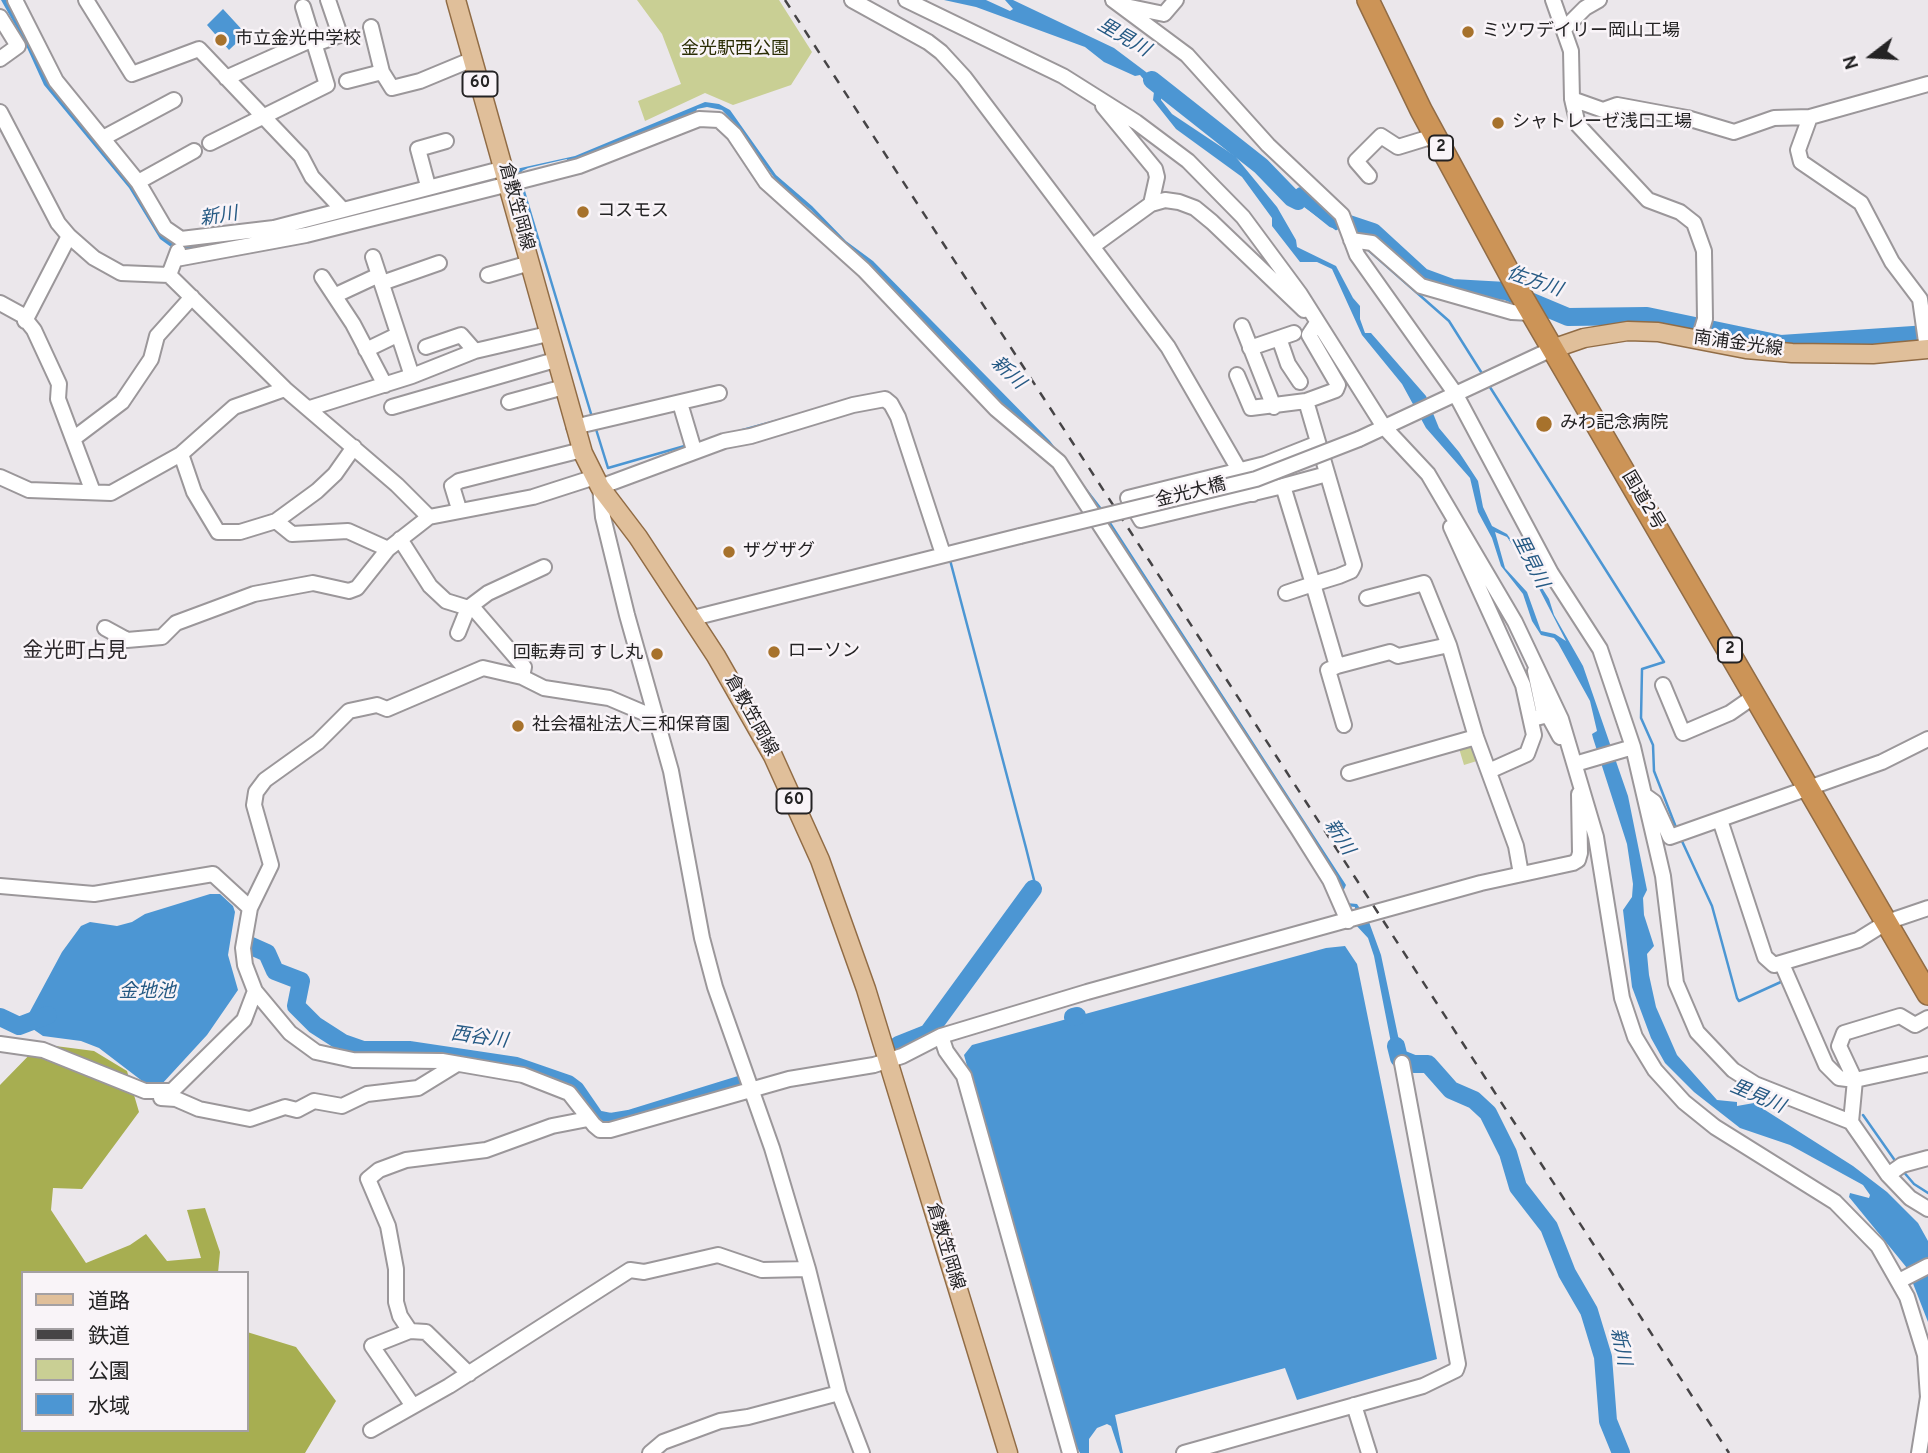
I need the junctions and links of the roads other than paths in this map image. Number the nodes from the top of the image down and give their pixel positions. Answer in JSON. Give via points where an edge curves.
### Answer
{"nodes":[{"id":1,"x":15,"y":0,"type":"edge"},
{"id":2,"x":86,"y":0,"type":"edge"},
{"id":3,"x":328,"y":0,"type":"edge"},
{"id":4,"x":456,"y":0,"type":"edge"},
{"id":5,"x":852,"y":0,"type":"edge"},
{"id":6,"x":906,"y":0,"type":"edge"},
{"id":7,"x":1176,"y":0,"type":"edge"},
{"id":8,"x":1368,"y":0,"type":"edge"},
{"id":9,"x":1553,"y":0,"type":"edge"},
{"id":10,"x":1599,"y":0,"type":"edge"},
{"id":11,"x":1118,"y":3,"type":"edge"},
{"id":12,"x":303,"y":7,"type":"dead end"},
{"id":13,"x":1164,"y":14,"type":"junction"},
{"id":14,"x":0,"y":17,"type":"edge"},
{"id":15,"x":371,"y":27,"type":"dead end"},
{"id":16,"x":1565,"y":28,"type":"junction"},
{"id":17,"x":36,"y":38,"type":"junction"},
{"id":18,"x":314,"y":41,"type":"junction"},
{"id":19,"x":18,"y":46,"type":"junction"},
{"id":20,"x":1181,"y":49,"type":"junction"},
{"id":21,"x":0,"y":59,"type":"edge"},
{"id":22,"x":473,"y":59,"type":"junction"},
{"id":23,"x":382,"y":72,"type":"junction"},
{"id":24,"x":226,"y":78,"type":"junction"},
{"id":25,"x":347,"y":81,"type":"dead end"},
{"id":26,"x":1928,"y":84,"type":"edge"},
{"id":27,"x":1573,"y":99,"type":"junction"},
{"id":28,"x":174,"y":100,"type":"dead end"},
{"id":29,"x":1098,"y":100,"type":"junction"},
{"id":30,"x":0,"y":112,"type":"edge"},
{"id":31,"x":264,"y":117,"type":"junction"},
{"id":32,"x":1810,"y":117,"type":"junction"},
{"id":33,"x":1434,"y":136,"type":"junction"},
{"id":34,"x":103,"y":138,"type":"junction"},
{"id":35,"x":446,"y":141,"type":"dead end"},
{"id":36,"x":210,"y":143,"type":"dead end"},
{"id":37,"x":194,"y":151,"type":"dead end"},
{"id":38,"x":507,"y":176,"type":"junction"},
{"id":39,"x":1369,"y":176,"type":"dead end"},
{"id":40,"x":138,"y":182,"type":"junction"},
{"id":41,"x":428,"y":187,"type":"junction"},
{"id":42,"x":1151,"y":204,"type":"junction"},
{"id":43,"x":342,"y":209,"type":"junction"},
{"id":44,"x":69,"y":236,"type":"junction"},
{"id":45,"x":1350,"y":236,"type":"junction"},
{"id":46,"x":181,"y":239,"type":"junction"},
{"id":47,"x":1093,"y":246,"type":"junction"},
{"id":48,"x":373,"y":257,"type":"dead end"},
{"id":49,"x":176,"y":259,"type":"junction"},
{"id":50,"x":439,"y":263,"type":"dead end"},
{"id":51,"x":530,"y":263,"type":"junction"},
{"id":52,"x":169,"y":275,"type":"junction"},
{"id":53,"x":488,"y":275,"type":"dead end"},
{"id":54,"x":322,"y":277,"type":"dead end"},
{"id":55,"x":381,"y":279,"type":"junction"},
{"id":56,"x":336,"y":295,"type":"junction"},
{"id":57,"x":192,"y":297,"type":"junction"},
{"id":58,"x":0,"y":303,"type":"edge"},
{"id":59,"x":1527,"y":305,"type":"junction"},
{"id":60,"x":25,"y":321,"type":"junction"},
{"id":61,"x":1317,"y":324,"type":"junction"},
{"id":62,"x":1242,"y":326,"type":"dead end"},
{"id":63,"x":1702,"y":329,"type":"junction"},
{"id":64,"x":1294,"y":333,"type":"dead end"},
{"id":65,"x":548,"y":334,"type":"junction"},
{"id":66,"x":397,"y":335,"type":"junction"},
{"id":67,"x":1279,"y":338,"type":"junction"},
{"id":68,"x":1927,"y":342,"type":"edge"},
{"id":69,"x":426,"y":347,"type":"dead end"},
{"id":70,"x":1250,"y":348,"type":"junction"},
{"id":71,"x":1552,"y":349,"type":"junction"},
{"id":72,"x":366,"y":350,"type":"junction"},
{"id":73,"x":475,"y":351,"type":"junction"},
{"id":74,"x":555,"y":360,"type":"junction"},
{"id":75,"x":1237,"y":375,"type":"dead end"},
{"id":76,"x":412,"y":376,"type":"junction"},
{"id":77,"x":1300,"y":382,"type":"dead end"},
{"id":78,"x":385,"y":385,"type":"junction"},
{"id":79,"x":564,"y":387,"type":"junction"},
{"id":80,"x":285,"y":389,"type":"junction"},
{"id":81,"x":719,"y":393,"type":"dead end"},
{"id":82,"x":1449,"y":396,"type":"junction"},
{"id":83,"x":1306,"y":401,"type":"junction"},
{"id":84,"x":509,"y":402,"type":"dead end"},
{"id":85,"x":680,"y":403,"type":"junction"},
{"id":86,"x":392,"y":407,"type":"dead end"},
{"id":87,"x":1274,"y":407,"type":"junction"},
{"id":88,"x":310,"y":408,"type":"junction"},
{"id":89,"x":589,"y":425,"type":"junction"},
{"id":90,"x":1389,"y":425,"type":"junction"},
{"id":91,"x":73,"y":439,"type":"junction"},
{"id":92,"x":1318,"y":443,"type":"junction"},
{"id":93,"x":692,"y":446,"type":"junction"},
{"id":94,"x":354,"y":447,"type":"junction"},
{"id":95,"x":582,"y":450,"type":"junction"},
{"id":96,"x":181,"y":454,"type":"junction"},
{"id":97,"x":1240,"y":471,"type":"junction"},
{"id":98,"x":1327,"y":474,"type":"junction"},
{"id":99,"x":0,"y":477,"type":"edge"},
{"id":100,"x":597,"y":482,"type":"junction"},
{"id":101,"x":1283,"y":486,"type":"junction"},
{"id":102,"x":1438,"y":489,"type":"junction"},
{"id":103,"x":93,"y":492,"type":"junction"},
{"id":104,"x":1254,"y":494,"type":"junction"},
{"id":105,"x":459,"y":509,"type":"junction"},
{"id":106,"x":429,"y":517,"type":"junction"},
{"id":107,"x":275,"y":522,"type":"junction"},
{"id":108,"x":400,"y":539,"type":"junction"},
{"id":109,"x":388,"y":549,"type":"junction"},
{"id":110,"x":947,"y":553,"type":"junction"},
{"id":111,"x":544,"y":566,"type":"dead end"},
{"id":112,"x":1313,"y":584,"type":"junction"},
{"id":113,"x":1286,"y":593,"type":"dead end"},
{"id":114,"x":1367,"y":598,"type":"dead end"},
{"id":115,"x":468,"y":608,"type":"junction"},
{"id":116,"x":693,"y":618,"type":"junction"},
{"id":117,"x":105,"y":628,"type":"dead end"},
{"id":118,"x":458,"y":633,"type":"dead end"},
{"id":119,"x":1449,"y":645,"type":"junction"},
{"id":120,"x":1536,"y":664,"type":"junction"},
{"id":121,"x":1337,"y":666,"type":"junction"},
{"id":122,"x":522,"y":677,"type":"junction"},
{"id":123,"x":1663,"y":685,"type":"dead end"},
{"id":124,"x":1756,"y":695,"type":"junction"},
{"id":125,"x":1538,"y":717,"type":"junction"},
{"id":126,"x":656,"y":718,"type":"junction"},
{"id":127,"x":1344,"y":725,"type":"dead end"},
{"id":128,"x":1476,"y":737,"type":"junction"},
{"id":129,"x":1928,"y":739,"type":"edge"},
{"id":130,"x":1630,"y":748,"type":"junction"},
{"id":131,"x":1576,"y":765,"type":"junction"},
{"id":132,"x":1489,"y":771,"type":"junction"},
{"id":133,"x":1349,"y":773,"type":"dead end"},
{"id":134,"x":1809,"y":788,"type":"junction"},
{"id":135,"x":1643,"y":794,"type":"junction"},
{"id":136,"x":1720,"y":820,"type":"junction"},
{"id":137,"x":1521,"y":874,"type":"junction"},
{"id":138,"x":0,"y":886,"type":"edge"},
{"id":139,"x":250,"y":908,"type":"junction"},
{"id":140,"x":1928,"y":908,"type":"edge"},
{"id":141,"x":1348,"y":921,"type":"junction"},
{"id":142,"x":1886,"y":922,"type":"junction"},
{"id":143,"x":1782,"y":964,"type":"junction"},
{"id":144,"x":255,"y":991,"type":"junction"},
{"id":145,"x":1928,"y":994,"type":"edge"},
{"id":146,"x":1928,"y":1018,"type":"edge"},
{"id":147,"x":942,"y":1036,"type":"junction"},
{"id":148,"x":0,"y":1044,"type":"edge"},
{"id":149,"x":888,"y":1060,"type":"junction"},
{"id":150,"x":1402,"y":1063,"type":"dead end"},
{"id":151,"x":457,"y":1064,"type":"junction"},
{"id":152,"x":1928,"y":1064,"type":"edge"},
{"id":153,"x":1855,"y":1080,"type":"junction"},
{"id":154,"x":751,"y":1090,"type":"junction"},
{"id":155,"x":145,"y":1091,"type":"junction"},
{"id":156,"x":588,"y":1119,"type":"junction"},
{"id":157,"x":1851,"y":1122,"type":"junction"},
{"id":158,"x":1928,"y":1158,"type":"edge"},
{"id":159,"x":1896,"y":1169,"type":"junction"},
{"id":160,"x":1928,"y":1209,"type":"edge"},
{"id":161,"x":1928,"y":1266,"type":"edge"},
{"id":162,"x":808,"y":1269,"type":"junction"},
{"id":163,"x":1900,"y":1280,"type":"junction"},
{"id":164,"x":410,"y":1331,"type":"junction"},
{"id":165,"x":469,"y":1374,"type":"junction"},
{"id":166,"x":839,"y":1392,"type":"junction"},
{"id":167,"x":1354,"y":1405,"type":"junction"},
{"id":168,"x":413,"y":1406,"type":"junction"},
{"id":169,"x":371,"y":1430,"type":"dead end"},
{"id":170,"x":650,"y":1453,"type":"edge"},
{"id":171,"x":862,"y":1453,"type":"edge"},
{"id":172,"x":1008,"y":1453,"type":"edge"},
{"id":173,"x":1070,"y":1453,"type":"edge"},
{"id":174,"x":1184,"y":1453,"type":"edge"},
{"id":175,"x":1369,"y":1453,"type":"edge"},
{"id":176,"x":1919,"y":1453,"type":"edge"}],
"edges":[{"from":1,"to":17,"type":"street"},
{"from":2,"to":24,"type":"street","via":[[132,74],[199,49]]},
{"from":3,"to":18,"type":"street","via":[[341,35]]},
{"from":4,"to":22,"type":"main road","name":"倉敷笠岡線","number":"60"},
{"from":5,"to":47,"type":"street","via":[[941,52]]},
{"from":6,"to":29,"type":"street","via":[[1063,76]]},
{"from":7,"to":13,"type":"street"},
{"from":8,"to":33,"type":"highway","name":"国道2号","number":"2"},
{"from":9,"to":16,"type":"street"},
{"from":10,"to":16,"type":"street"},
{"from":11,"to":13,"type":"street"},
{"from":11,"to":20,"type":"street"},
{"from":12,"to":18,"type":"street"},
{"from":13,"to":20,"type":"street"},
{"from":14,"to":19,"type":"street"},
{"from":15,"to":23,"type":"street"},
{"from":16,"to":27,"type":"street"},
{"from":17,"to":19,"type":"street"},
{"from":17,"to":34,"type":"street","via":[[55,81]]},
{"from":18,"to":24,"type":"street"},
{"from":18,"to":31,"type":"street","via":[[327,85]]},
{"from":19,"to":21,"type":"street"},
{"from":20,"to":45,"type":"street","via":[[1268,145],[1342,215]]},
{"from":22,"to":23,"type":"street","via":[[392,88]]},
{"from":22,"to":38,"type":"main road","name":"倉敷笠岡線","number":"60"},
{"from":23,"to":25,"type":"street"},
{"from":24,"to":31,"type":"street"},
{"from":26,"to":32,"type":"street"},
{"from":27,"to":32,"type":"street","via":[[1603,110],[1617,105],[1734,132],[1774,118]]},
{"from":27,"to":63,"type":"street","via":[[1578,125],[1613,166],[1648,200],[1680,212],[1694,223],[1704,251]]},
{"from":28,"to":34,"type":"street"},
{"from":29,"to":42,"type":"street","via":[[1155,169]]},
{"from":29,"to":61,"type":"street","via":[[1158,137],[1209,181],[1243,217]]},
{"from":30,"to":44,"type":"street"},
{"from":31,"to":36,"type":"street"},
{"from":31,"to":43,"type":"street"},
{"from":32,"to":68,"type":"street","via":[[1798,150],[1801,162],[1861,203],[1892,262],[1920,299]]},
{"from":33,"to":39,"type":"street","via":[[1398,147],[1381,136],[1356,160]]},
{"from":33,"to":59,"type":"highway","name":"国道2号","number":"2"},
{"from":34,"to":40,"type":"street"},
{"from":35,"to":41,"type":"street","via":[[418,149]]},
{"from":37,"to":40,"type":"street"},
{"from":38,"to":41,"type":"street"},
{"from":38,"to":49,"type":"street","via":[[306,235]]},
{"from":38,"to":51,"type":"main road","name":"倉敷笠岡線","number":"60"},
{"from":38,"to":141,"type":"street","via":[[579,166],[699,119],[711,118],[727,126],[766,182],[864,270],[996,409],[1059,462],[1292,819],[1330,880]]},
{"from":40,"to":46,"type":"street","via":[[166,228]]},
{"from":41,"to":43,"type":"street"},
{"from":42,"to":47,"type":"street"},
{"from":42,"to":61,"type":"street","via":[[1165,200],[1195,208]]},
{"from":43,"to":46,"type":"street","via":[[274,228]]},
{"from":44,"to":52,"type":"street","via":[[121,273]]},
{"from":44,"to":60,"type":"street"},
{"from":45,"to":59,"type":"street","via":[[1372,243],[1421,286],[1512,312]]},
{"from":45,"to":82,"type":"street","via":[[1357,255]]},
{"from":46,"to":49,"type":"street"},
{"from":47,"to":97,"type":"street","via":[[1168,347]]},
{"from":48,"to":55,"type":"street"},
{"from":49,"to":52,"type":"street"},
{"from":50,"to":55,"type":"street"},
{"from":51,"to":53,"type":"street"},
{"from":51,"to":65,"type":"main road","name":"倉敷笠岡線","number":"60"},
{"from":52,"to":57,"type":"street"},
{"from":54,"to":56,"type":"street"},
{"from":55,"to":56,"type":"street"},
{"from":55,"to":66,"type":"street"},
{"from":56,"to":72,"type":"street"},
{"from":57,"to":80,"type":"street"},
{"from":57,"to":91,"type":"street","via":[[157,336],[151,359],[122,402]]},
{"from":58,"to":60,"type":"street"},
{"from":59,"to":71,"type":"highway","name":"国道2号","number":"2"},
{"from":60,"to":91,"type":"street","via":[[34,330],[59,384],[58,400]]},
{"from":61,"to":83,"type":"street","via":[[1309,335],[1338,385],[1336,390]]},
{"from":61,"to":90,"type":"street"},
{"from":62,"to":70,"type":"street"},
{"from":63,"to":68,"type":"main road","name":"南浦金光線","via":[[1746,349],[1792,353],[1873,354]]},
{"from":63,"to":71,"type":"main road","name":"南浦金光線","via":[[1628,331]]},
{"from":64,"to":67,"type":"street"},
{"from":65,"to":73,"type":"street"},
{"from":65,"to":74,"type":"main road","name":"倉敷笠岡線","number":"60"},
{"from":66,"to":72,"type":"street"},
{"from":66,"to":76,"type":"street"},
{"from":67,"to":70,"type":"street"},
{"from":67,"to":77,"type":"street"},
{"from":69,"to":73,"type":"street","via":[[461,334]]},
{"from":70,"to":87,"type":"street"},
{"from":71,"to":82,"type":"street","name":"金光大橋"},
{"from":71,"to":124,"type":"highway","name":"国道2号","number":"2"},
{"from":72,"to":78,"type":"street"},
{"from":73,"to":76,"type":"street"},
{"from":74,"to":79,"type":"main road","name":"倉敷笠岡線","number":"60"},
{"from":74,"to":86,"type":"street"},
{"from":75,"to":87,"type":"street","via":[[1251,408]]},
{"from":76,"to":78,"type":"street"},
{"from":78,"to":88,"type":"street"},
{"from":79,"to":84,"type":"street"},
{"from":79,"to":89,"type":"main road","name":"倉敷笠岡線","number":"60"},
{"from":80,"to":88,"type":"street"},
{"from":80,"to":96,"type":"street","via":[[234,407]]},
{"from":81,"to":85,"type":"street"},
{"from":82,"to":90,"type":"street","name":"金光大橋"},
{"from":82,"to":130,"type":"street","via":[[1600,649]]},
{"from":83,"to":87,"type":"street"},
{"from":83,"to":92,"type":"street"},
{"from":85,"to":89,"type":"street"},
{"from":85,"to":93,"type":"street"},
{"from":88,"to":94,"type":"street"},
{"from":89,"to":95,"type":"main road","name":"倉敷笠岡線","number":"60"},
{"from":90,"to":102,"type":"street"},
{"from":90,"to":110,"type":"street","name":"金光大橋","bridge":true,"via":[[1256,479]]},
{"from":91,"to":103,"type":"street"},
{"from":92,"to":97,"type":"street"},
{"from":92,"to":98,"type":"street"},
{"from":93,"to":100,"type":"street"},
{"from":93,"to":110,"type":"street","via":[[885,399],[898,417]]},
{"from":94,"to":106,"type":"street"},
{"from":94,"to":107,"type":"street","via":[[335,474]]},
{"from":95,"to":100,"type":"main road","name":"倉敷笠岡線","number":"60"},
{"from":95,"to":105,"type":"street","via":[[459,481],[452,486]]},
{"from":96,"to":103,"type":"street","via":[[111,493]]},
{"from":96,"to":107,"type":"street","via":[[194,492],[218,532],[240,532]]},
{"from":97,"to":104,"type":"street"},
{"from":97,"to":104,"type":"street","via":[[1128,498],[1141,520]]},
{"from":98,"to":101,"type":"street"},
{"from":98,"to":112,"type":"street","via":[[1354,565],[1339,576]]},
{"from":99,"to":103,"type":"street","via":[[29,490]]},
{"from":100,"to":105,"type":"street"},
{"from":100,"to":116,"type":"main road","name":"倉敷笠岡線","number":"60"},
{"from":100,"to":126,"type":"street"},
{"from":101,"to":104,"type":"street"},
{"from":101,"to":112,"type":"street"},
{"from":102,"to":120,"type":"street"},
{"from":102,"to":125,"type":"street","via":[[1436,498]]},
{"from":105,"to":106,"type":"street"},
{"from":106,"to":108,"type":"street"},
{"from":107,"to":109,"type":"street","via":[[292,534],[348,531]]},
{"from":108,"to":109,"type":"street"},
{"from":108,"to":115,"type":"street","via":[[430,586],[446,601]]},
{"from":109,"to":117,"type":"street","via":[[357,589],[313,583],[254,594],[176,623],[162,637],[127,640]]},
{"from":110,"to":116,"type":"street","name":"金光大橋"},
{"from":111,"to":115,"type":"street"},
{"from":112,"to":113,"type":"street"},
{"from":112,"to":121,"type":"street"},
{"from":114,"to":119,"type":"street","via":[[1424,583]]},
{"from":115,"to":118,"type":"street"},
{"from":115,"to":122,"type":"street","via":[[475,610],[524,667]]},
{"from":116,"to":149,"type":"main road","name":"倉敷笠岡線","number":"60","via":[[773,756],[798,810],[839,912]]},
{"from":119,"to":121,"type":"street","via":[[1398,656],[1390,652]]},
{"from":119,"to":128,"type":"street"},
{"from":120,"to":125,"type":"street"},
{"from":120,"to":131,"type":"street"},
{"from":121,"to":127,"type":"street","via":[[1328,670]]},
{"from":122,"to":126,"type":"street","via":[[544,688],[609,698]]},
{"from":122,"to":139,"type":"street","via":[[483,668],[387,709],[377,705],[349,711],[318,742],[265,780],[254,805],[271,865]]},
{"from":123,"to":124,"type":"street","via":[[1683,733],[1730,713]]},
{"from":124,"to":134,"type":"highway","name":"国道2号","number":"2"},
{"from":125,"to":131,"type":"street","via":[[1548,715]]},
{"from":125,"to":132,"type":"street","via":[[1527,754]]},
{"from":126,"to":154,"type":"street","via":[[702,938]]},
{"from":128,"to":132,"type":"street"},
{"from":128,"to":133,"type":"street"},
{"from":129,"to":134,"type":"street","via":[[1882,762]]},
{"from":130,"to":131,"type":"street"},
{"from":130,"to":135,"type":"street"},
{"from":131,"to":137,"type":"street","via":[[1578,860]]},
{"from":131,"to":163,"type":"street","via":[[1601,861],[1622,998],[1644,1054],[1668,1086],[1704,1119],[1835,1202],[1878,1246]]},
{"from":132,"to":137,"type":"street","via":[[1516,846]]},
{"from":134,"to":136,"type":"street"},
{"from":134,"to":142,"type":"highway","name":"国道2号","number":"2"},
{"from":135,"to":136,"type":"street","via":[[1654,802],[1670,837]]},
{"from":135,"to":157,"type":"street","via":[[1664,876],[1676,983],[1696,1032],[1733,1070],[1755,1084]]},
{"from":136,"to":143,"type":"street","via":[[1765,957],[1774,965]]},
{"from":137,"to":141,"type":"street"},
{"from":138,"to":139,"type":"street","via":[[93,894],[213,874]]},
{"from":139,"to":144,"type":"street","via":[[243,948]]},
{"from":140,"to":142,"type":"street"},
{"from":141,"to":147,"type":"street"},
{"from":142,"to":143,"type":"street","via":[[1858,940]]},
{"from":142,"to":145,"type":"highway","name":"国道2号","number":"2"},
{"from":143,"to":153,"type":"street","via":[[1826,1065],[1839,1078]]},
{"from":144,"to":151,"type":"street","via":[[290,1033],[316,1052],[353,1060]]},
{"from":144,"to":155,"type":"street","via":[[244,1020],[173,1091]]},
{"from":146,"to":153,"type":"street","via":[[1915,1025],[1900,1016],[1844,1033],[1839,1046]]},
{"from":147,"to":149,"type":"street"},
{"from":147,"to":173,"type":"street","via":[[946,1051],[964,1076]]},
{"from":148,"to":155,"type":"street","via":[[43,1050]]},
{"from":149,"to":154,"type":"street"},
{"from":149,"to":172,"type":"main road","name":"倉敷笠岡線","number":"60"},
{"from":150,"to":167,"type":"street","via":[[1458,1364],[1456,1370],[1423,1386]]},
{"from":151,"to":155,"type":"street","via":[[418,1088],[367,1094],[342,1106],[314,1101],[297,1110],[285,1107],[250,1119],[199,1109],[177,1099],[154,1098]]},
{"from":151,"to":156,"type":"street","via":[[550,1083],[569,1093]]},
{"from":152,"to":153,"type":"street"},
{"from":153,"to":157,"type":"street"},
{"from":154,"to":156,"type":"street","via":[[610,1130],[600,1130]]},
{"from":154,"to":162,"type":"street"},
{"from":156,"to":164,"type":"street","via":[[552,1126],[486,1150],[406,1160],[368,1178],[388,1226],[396,1302]]},
{"from":157,"to":159,"type":"street"},
{"from":158,"to":159,"type":"street"},
{"from":159,"to":160,"type":"street","via":[[1910,1198]]},
{"from":161,"to":163,"type":"street"},
{"from":162,"to":165,"type":"street","via":[[762,1270],[718,1255],[644,1272],[630,1270]]},
{"from":162,"to":166,"type":"street"},
{"from":163,"to":176,"type":"street","via":[[1921,1335],[1926,1365],[1928,1397]]},
{"from":164,"to":165,"type":"street","via":[[426,1332]]},
{"from":164,"to":168,"type":"street","via":[[372,1346]]},
{"from":165,"to":168,"type":"street"},
{"from":166,"to":170,"type":"street","via":[[720,1421],[663,1442]]},
{"from":166,"to":171,"type":"street"},
{"from":167,"to":174,"type":"street"},
{"from":167,"to":175,"type":"street"},
{"from":168,"to":169,"type":"street"}]}
